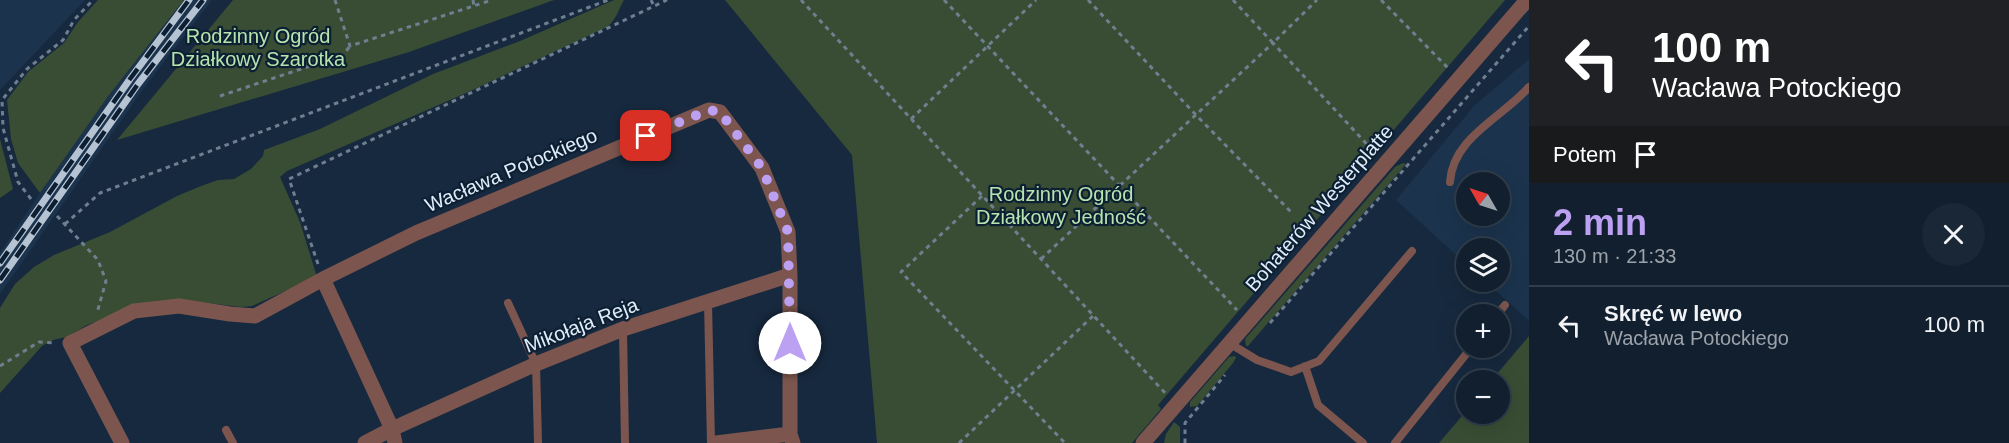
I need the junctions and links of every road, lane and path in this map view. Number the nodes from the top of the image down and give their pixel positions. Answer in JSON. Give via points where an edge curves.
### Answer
{"nodes":[{"id":1,"x":93,"y":0,"type":"edge"},
{"id":2,"x":335,"y":0,"type":"edge"},
{"id":3,"x":472,"y":0,"type":"edge"},
{"id":4,"x":492,"y":0,"type":"edge"},
{"id":5,"x":608,"y":0,"type":"edge"},
{"id":6,"x":651,"y":0,"type":"edge"},
{"id":7,"x":667,"y":0,"type":"edge"},
{"id":8,"x":801,"y":0,"type":"edge"},
{"id":9,"x":944,"y":0,"type":"edge"},
{"id":10,"x":1036,"y":0,"type":"edge"},
{"id":11,"x":1088,"y":0,"type":"edge"},
{"id":12,"x":1233,"y":0,"type":"edge"},
{"id":13,"x":1317,"y":0,"type":"edge"},
{"id":14,"x":1381,"y":0,"type":"edge"},
{"id":15,"x":1527,"y":0,"type":"edge"},
{"id":16,"x":474,"y":6,"type":"junction"},
{"id":17,"x":654,"y":6,"type":"junction"},
{"id":18,"x":1529,"y":26,"type":"edge"},
{"id":19,"x":1273,"y":43,"type":"junction"},
{"id":20,"x":989,"y":45,"type":"junction"},
{"id":21,"x":350,"y":46,"type":"junction"},
{"id":22,"x":1452,"y":72,"type":"dead end"},
{"id":23,"x":1529,"y":87,"type":"edge"},
{"id":24,"x":220,"y":96,"type":"dead end"},
{"id":25,"x":1,"y":100,"type":"edge"},
{"id":26,"x":1196,"y":115,"type":"junction"},
{"id":27,"x":911,"y":119,"type":"junction"},
{"id":28,"x":1379,"y":156,"type":"dead end"},
{"id":29,"x":1450,"y":183,"type":"dead end"},
{"id":30,"x":1119,"y":186,"type":"junction"},
{"id":31,"x":982,"y":196,"type":"junction"},
{"id":32,"x":31,"y":200,"type":"dead end"},
{"id":33,"x":1292,"y":213,"type":"dead end"},
{"id":34,"x":57,"y":216,"type":"dead end"},
{"id":35,"x":65,"y":224,"type":"junction"},
{"id":36,"x":1412,"y":251,"type":"dead end"},
{"id":37,"x":1041,"y":260,"type":"junction"},
{"id":38,"x":790,"y":275,"type":"junction"},
{"id":39,"x":322,"y":279,"type":"junction"},
{"id":40,"x":708,"y":302,"type":"junction"},
{"id":41,"x":508,"y":303,"type":"dead end"},
{"id":42,"x":1240,"y":314,"type":"dead end"},
{"id":43,"x":1093,"y":316,"type":"junction"},
{"id":44,"x":1266,"y":327,"type":"dead end"},
{"id":45,"x":623,"y":329,"type":"junction"},
{"id":46,"x":91,"y":333,"type":"junction"},
{"id":47,"x":1229,"y":343,"type":"junction"},
{"id":48,"x":70,"y":344,"type":"junction"},
{"id":49,"x":1244,"y":352,"type":"junction"},
{"id":50,"x":1463,"y":358,"type":"edge"},
{"id":51,"x":536,"y":364,"type":"junction"},
{"id":52,"x":0,"y":366,"type":"edge"},
{"id":53,"x":1305,"y":366,"type":"junction"},
{"id":54,"x":1014,"y":391,"type":"junction"},
{"id":55,"x":1168,"y":396,"type":"dead end"},
{"id":56,"x":226,"y":430,"type":"dead end"},
{"id":57,"x":394,"y":436,"type":"edge"},
{"id":58,"x":792,"y":438,"type":"edge"},
{"id":59,"x":122,"y":443,"type":"edge"},
{"id":60,"x":233,"y":443,"type":"edge"},
{"id":61,"x":364,"y":443,"type":"edge"},
{"id":62,"x":538,"y":443,"type":"edge"},
{"id":63,"x":625,"y":443,"type":"edge"},
{"id":64,"x":713,"y":443,"type":"edge"},
{"id":65,"x":958,"y":443,"type":"edge"},
{"id":66,"x":1065,"y":443,"type":"edge"},
{"id":67,"x":1143,"y":443,"type":"edge"},
{"id":68,"x":1185,"y":443,"type":"edge"},
{"id":69,"x":1363,"y":443,"type":"edge"},
{"id":70,"x":1395,"y":443,"type":"edge"}],
"edges":[{"from":1,"to":25,"type":"path","via":[[74,20],[63,40],[27,69]]},
{"from":2,"to":21,"type":"path"},
{"from":3,"to":16,"type":"path"},
{"from":4,"to":16,"type":"path"},
{"from":5,"to":35,"type":"path","via":[[100,194]]},
{"from":6,"to":17,"type":"path"},
{"from":7,"to":17,"type":"path"},
{"from":8,"to":27,"type":"path"},
{"from":9,"to":20,"type":"path"},
{"from":10,"to":20,"type":"path"},
{"from":11,"to":26,"type":"path"},
{"from":12,"to":19,"type":"path"},
{"from":13,"to":19,"type":"path"},
{"from":14,"to":22,"type":"path"},
{"from":15,"to":47,"type":"street","name":"Bohaterów Westerplatte"},
{"from":16,"to":21,"type":"path"},
{"from":17,"to":39,"type":"path","via":[[289,179]]},
{"from":18,"to":44,"type":"path"},
{"from":19,"to":26,"type":"path"},
{"from":19,"to":28,"type":"path"},
{"from":20,"to":27,"type":"path"},
{"from":20,"to":30,"type":"path"},
{"from":21,"to":24,"type":"path","via":[[343,55]]},
{"from":23,"to":29,"type":"lane","via":[[1456,157]]},
{"from":25,"to":32,"type":"path","via":[[3,128],[18,182]]},
{"from":26,"to":30,"type":"path"},
{"from":26,"to":33,"type":"path"},
{"from":27,"to":31,"type":"path"},
{"from":30,"to":37,"type":"path"},
{"from":30,"to":42,"type":"path"},
{"from":31,"to":37,"type":"path"},
{"from":31,"to":54,"type":"path","via":[[901,272]]},
{"from":34,"to":35,"type":"path"},
{"from":35,"to":46,"type":"path","via":[[98,260],[106,281]]},
{"from":36,"to":53,"type":"lane","via":[[1319,361]]},
{"from":37,"to":43,"type":"path"},
{"from":38,"to":39,"type":"street","name":"Wacława Potockiego","via":[[788,232],[762,168],[720,112],[709,110],[416,233]]},
{"from":38,"to":40,"type":"street","name":"Mikołaja Reja"},
{"from":38,"to":58,"type":"street","name":"Wacława Potockiego"},
{"from":39,"to":46,"type":"street","name":"Wacława Potockiego","via":[[255,316],[179,306],[134,311]]},
{"from":39,"to":57,"type":"street"},
{"from":40,"to":45,"type":"street","name":"Mikołaja Reja"},
{"from":40,"to":64,"type":"lane"},
{"from":41,"to":51,"type":"lane"},
{"from":43,"to":54,"type":"path"},
{"from":43,"to":55,"type":"path"},
{"from":45,"to":51,"type":"street","name":"Mikołaja Reja"},
{"from":45,"to":63,"type":"lane"},
{"from":46,"to":48,"type":"street","name":"Wacława Potockiego"},
{"from":47,"to":49,"type":"lane"},
{"from":47,"to":67,"type":"street","name":"Bohaterów Westerplatte"},
{"from":48,"to":52,"type":"path","via":[[39,342]]},
{"from":48,"to":59,"type":"street"},
{"from":49,"to":53,"type":"lane","via":[[1291,372]]},
{"from":49,"to":68,"type":"path","via":[[1185,423]]},
{"from":50,"to":70,"type":"lane"},
{"from":51,"to":57,"type":"street","name":"Mikołaja Reja"},
{"from":51,"to":62,"type":"lane"},
{"from":53,"to":69,"type":"lane","via":[[1318,405]]},
{"from":54,"to":65,"type":"path"},
{"from":54,"to":66,"type":"path"},
{"from":56,"to":60,"type":"lane"},
{"from":57,"to":61,"type":"street","name":"Mikołaja Reja"},
{"from":58,"to":64,"type":"street"}]}
